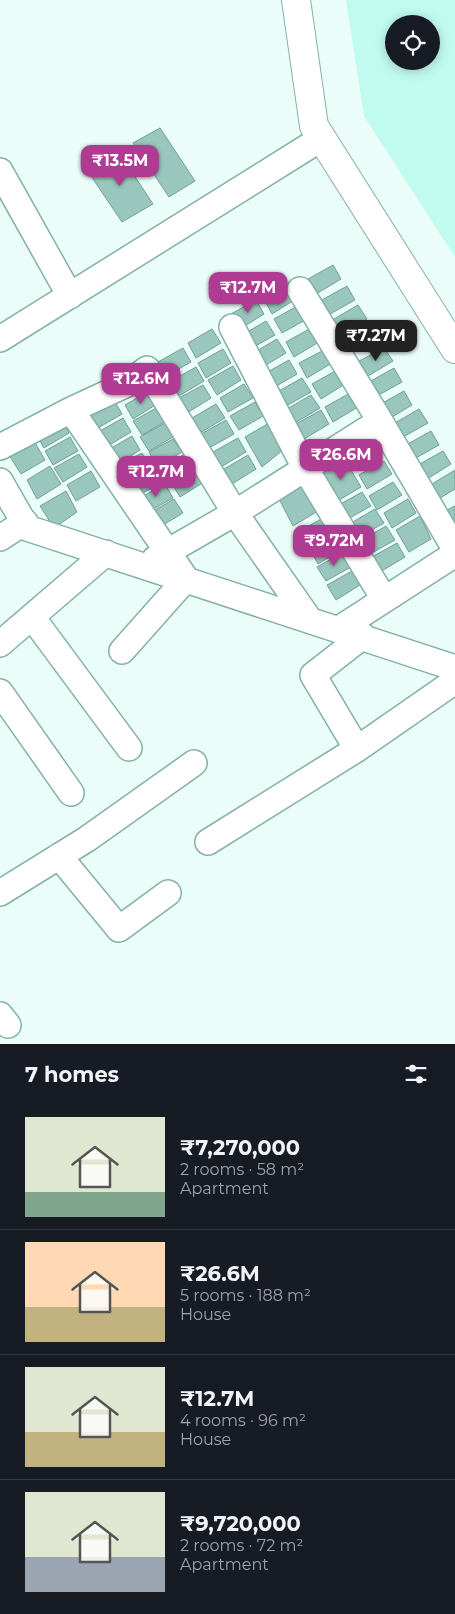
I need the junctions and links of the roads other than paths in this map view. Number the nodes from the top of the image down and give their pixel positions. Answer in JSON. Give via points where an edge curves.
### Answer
{"nodes":[{"id":1,"x":296,"y":0,"type":"edge"},
{"id":2,"x":322,"y":138,"type":"junction"},
{"id":3,"x":0,"y":171,"type":"edge"},
{"id":4,"x":300,"y":290,"type":"dead end"},
{"id":5,"x":70,"y":296,"type":"junction"},
{"id":6,"x":232,"y":327,"type":"dead end"},
{"id":7,"x":0,"y":339,"type":"edge"},
{"id":8,"x":455,"y":349,"type":"edge"},
{"id":9,"x":71,"y":410,"type":"junction"},
{"id":10,"x":380,"y":421,"type":"junction"},
{"id":11,"x":0,"y":447,"type":"edge"},
{"id":12,"x":304,"y":468,"type":"junction"},
{"id":13,"x":0,"y":481,"type":"edge"},
{"id":14,"x":236,"y":513,"type":"junction"},
{"id":15,"x":25,"y":522,"type":"junction"},
{"id":16,"x":0,"y":538,"type":"edge"},
{"id":17,"x":455,"y":549,"type":"edge"},
{"id":18,"x":168,"y":552,"type":"junction"},
{"id":19,"x":106,"y":554,"type":"junction"},
{"id":20,"x":455,"y":554,"type":"edge"},
{"id":21,"x":144,"y":566,"type":"junction"},
{"id":22,"x":186,"y":579,"type":"junction"},
{"id":23,"x":384,"y":599,"type":"junction"},
{"id":24,"x":32,"y":617,"type":"junction"},
{"id":25,"x":309,"y":619,"type":"junction"},
{"id":26,"x":339,"y":629,"type":"junction"},
{"id":27,"x":363,"y":636,"type":"junction"},
{"id":28,"x":0,"y":644,"type":"edge"},
{"id":29,"x":122,"y":651,"type":"dead end"},
{"id":30,"x":455,"y":668,"type":"edge"},
{"id":31,"x":455,"y":681,"type":"edge"},
{"id":32,"x":0,"y":692,"type":"edge"},
{"id":33,"x":129,"y":748,"type":"dead end"},
{"id":34,"x":357,"y":749,"type":"junction"},
{"id":35,"x":194,"y":763,"type":"dead end"},
{"id":36,"x":71,"y":793,"type":"dead end"},
{"id":37,"x":208,"y":842,"type":"dead end"},
{"id":38,"x":59,"y":856,"type":"junction"},
{"id":39,"x":0,"y":893,"type":"edge"},
{"id":40,"x":168,"y":893,"type":"dead end"}],
"edges":[{"from":1,"to":2,"type":"main road","via":[[314,126]]},
{"from":2,"to":5,"type":"street"},
{"from":2,"to":8,"type":"main road"},
{"from":3,"to":5,"type":"street"},
{"from":4,"to":10,"type":"street"},
{"from":5,"to":7,"type":"street"},
{"from":6,"to":12,"type":"street"},
{"from":9,"to":11,"type":"street"},
{"from":9,"to":14,"type":"street","via":[[127,384],[147,369]]},
{"from":9,"to":18,"type":"street"},
{"from":10,"to":12,"type":"street"},
{"from":10,"to":17,"type":"street"},
{"from":12,"to":14,"type":"street"},
{"from":12,"to":23,"type":"street"},
{"from":13,"to":15,"type":"street"},
{"from":14,"to":18,"type":"street"},
{"from":14,"to":25,"type":"street"},
{"from":15,"to":16,"type":"street"},
{"from":15,"to":19,"type":"street","via":[[28,528]]},
{"from":18,"to":21,"type":"street"},
{"from":18,"to":22,"type":"street"},
{"from":19,"to":21,"type":"street"},
{"from":19,"to":24,"type":"street"},
{"from":20,"to":23,"type":"street"},
{"from":21,"to":22,"type":"street"},
{"from":22,"to":25,"type":"street"},
{"from":22,"to":29,"type":"street"},
{"from":23,"to":26,"type":"street"},
{"from":24,"to":28,"type":"street"},
{"from":24,"to":33,"type":"street"},
{"from":25,"to":26,"type":"street"},
{"from":26,"to":27,"type":"street"},
{"from":27,"to":30,"type":"street"},
{"from":27,"to":34,"type":"street","via":[[313,675]]},
{"from":31,"to":34,"type":"street"},
{"from":32,"to":36,"type":"street"},
{"from":34,"to":37,"type":"street"},
{"from":35,"to":38,"type":"street"},
{"from":38,"to":39,"type":"street"},
{"from":38,"to":40,"type":"street","via":[[119,929]]}]}
